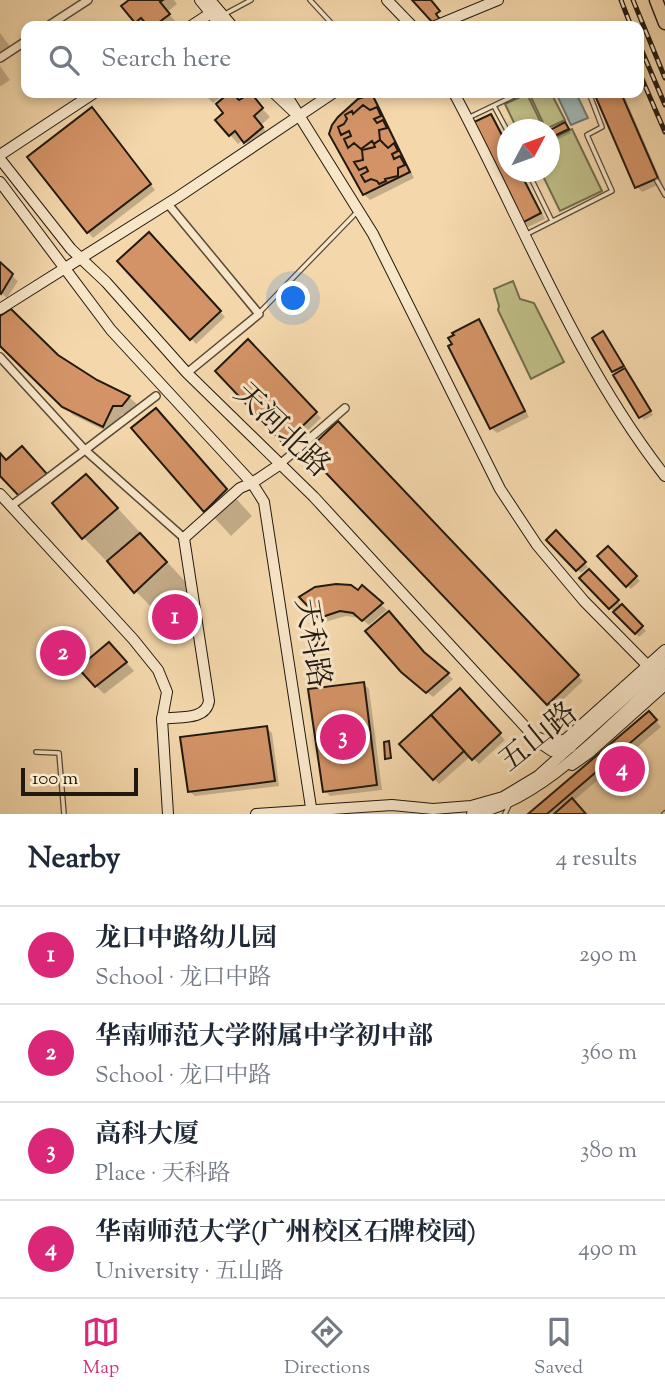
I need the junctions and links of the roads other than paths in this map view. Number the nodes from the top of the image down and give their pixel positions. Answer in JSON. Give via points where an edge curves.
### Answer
{"nodes":[{"id":1,"x":88,"y":0,"type":"edge"},
{"id":2,"x":200,"y":0,"type":"edge"},
{"id":3,"x":251,"y":0,"type":"edge"},
{"id":4,"x":310,"y":0,"type":"edge"},
{"id":5,"x":387,"y":0,"type":"edge"},
{"id":6,"x":395,"y":0,"type":"edge"},
{"id":7,"x":498,"y":0,"type":"edge"},
{"id":8,"x":656,"y":0,"type":"edge"},
{"id":9,"x":215,"y":9,"type":"edge"},
{"id":10,"x":56,"y":21,"type":"edge"},
{"id":11,"x":198,"y":21,"type":"edge"},
{"id":12,"x":329,"y":21,"type":"edge"},
{"id":13,"x":408,"y":21,"type":"edge"},
{"id":14,"x":410,"y":21,"type":"edge"},
{"id":15,"x":447,"y":21,"type":"edge"},
{"id":16,"x":665,"y":23,"type":"edge"},
{"id":17,"x":21,"y":44,"type":"edge"},
{"id":18,"x":0,"y":58,"type":"edge"},
{"id":19,"x":87,"y":98,"type":"edge"},
{"id":20,"x":279,"y":98,"type":"edge"},
{"id":21,"x":288,"y":98,"type":"edge"},
{"id":22,"x":326,"y":98,"type":"edge"},
{"id":23,"x":456,"y":98,"type":"edge"},
{"id":24,"x":509,"y":98,"type":"edge"},
{"id":25,"x":591,"y":98,"type":"edge"},
{"id":26,"x":494,"y":105,"type":"junction"},
{"id":27,"x":299,"y":116,"type":"junction"},
{"id":28,"x":466,"y":119,"type":"junction"},
{"id":29,"x":501,"y":119,"type":"edge"},
{"id":30,"x":0,"y":157,"type":"edge"},
{"id":31,"x":657,"y":181,"type":"dead end"},
{"id":32,"x":0,"y":182,"type":"edge"},
{"id":33,"x":532,"y":182,"type":"edge"},
{"id":34,"x":665,"y":195,"type":"edge"},
{"id":35,"x":167,"y":204,"type":"junction"},
{"id":36,"x":358,"y":211,"type":"junction"},
{"id":37,"x":552,"y":221,"type":"junction"},
{"id":38,"x":523,"y":235,"type":"junction"},
{"id":39,"x":82,"y":258,"type":"junction"},
{"id":40,"x":64,"y":268,"type":"junction"},
{"id":41,"x":0,"y":309,"type":"edge"},
{"id":42,"x":259,"y":314,"type":"junction"},
{"id":43,"x":0,"y":357,"type":"edge"},
{"id":44,"x":187,"y":373,"type":"junction"},
{"id":45,"x":156,"y":396,"type":"dead end"},
{"id":46,"x":345,"y":408,"type":"dead end"},
{"id":47,"x":85,"y":450,"type":"junction"},
{"id":48,"x":279,"y":465,"type":"junction"},
{"id":49,"x":665,"y":476,"type":"edge"},
{"id":50,"x":252,"y":483,"type":"junction"},
{"id":51,"x":0,"y":494,"type":"edge"},
{"id":52,"x":11,"y":506,"type":"junction"},
{"id":53,"x":184,"y":538,"type":"junction"},
{"id":54,"x":665,"y":650,"type":"edge"},
{"id":55,"x":665,"y":662,"type":"edge"},
{"id":56,"x":648,"y":666,"type":"junction"},
{"id":57,"x":665,"y":674,"type":"edge"},
{"id":58,"x":665,"y":685,"type":"edge"},
{"id":59,"x":162,"y":719,"type":"junction"},
{"id":60,"x":596,"y":731,"type":"junction"},
{"id":61,"x":533,"y":735,"type":"junction"},
{"id":62,"x":570,"y":747,"type":"junction"},
{"id":63,"x":36,"y":752,"type":"dead end"},
{"id":64,"x":556,"y":772,"type":"junction"},
{"id":65,"x":510,"y":803,"type":"junction"},
{"id":66,"x":312,"y":812,"type":"edge"},
{"id":67,"x":64,"y":814,"type":"edge"},
{"id":68,"x":168,"y":814,"type":"edge"},
{"id":69,"x":256,"y":814,"type":"edge"},
{"id":70,"x":472,"y":814,"type":"edge"},
{"id":71,"x":505,"y":814,"type":"edge"}],
"edges":[{"from":1,"to":10,"type":"street"},
{"from":2,"to":9,"type":"street"},
{"from":3,"to":9,"type":"lane"},
{"from":4,"to":12,"type":"lane"},
{"from":5,"to":13,"type":"street"},
{"from":6,"to":14,"type":"street"},
{"from":7,"to":15,"type":"street"},
{"from":8,"to":16,"type":"highway"},
{"from":9,"to":11,"type":"street"},
{"from":17,"to":18,"type":"street"},
{"from":19,"to":30,"type":"street"},
{"from":20,"to":27,"type":"street"},
{"from":21,"to":27,"type":"street"},
{"from":22,"to":27,"type":"street"},
{"from":23,"to":28,"type":"street"},
{"from":24,"to":26,"type":"lane"},
{"from":25,"to":37,"type":"lane","via":[[602,127],[587,135],[612,191]]},
{"from":26,"to":28,"type":"lane"},
{"from":26,"to":29,"type":"lane"},
{"from":27,"to":35,"type":"street"},
{"from":27,"to":36,"type":"street"},
{"from":28,"to":38,"type":"street"},
{"from":30,"to":39,"type":"street","name":"天河北路"},
{"from":31,"to":34,"type":"lane"},
{"from":32,"to":40,"type":"street","name":"天河北路"},
{"from":33,"to":37,"type":"lane"},
{"from":35,"to":39,"type":"street"},
{"from":35,"to":42,"type":"street"},
{"from":36,"to":42,"type":"lane"},
{"from":36,"to":56,"type":"street","via":[[500,489],[537,545]]},
{"from":37,"to":38,"type":"lane"},
{"from":38,"to":49,"type":"street","via":[[585,357]]},
{"from":39,"to":40,"type":"street"},
{"from":39,"to":44,"type":"street","name":"天河北路"},
{"from":40,"to":41,"type":"street"},
{"from":40,"to":50,"type":"street","name":"天河北路","via":[[119,339]]},
{"from":42,"to":44,"type":"street"},
{"from":43,"to":47,"type":"street"},
{"from":44,"to":48,"type":"street","name":"天河北路"},
{"from":45,"to":47,"type":"street"},
{"from":46,"to":48,"type":"street"},
{"from":47,"to":52,"type":"street"},
{"from":47,"to":53,"type":"street"},
{"from":48,"to":50,"type":"street"},
{"from":48,"to":61,"type":"street","name":"天河北路","via":[[314,497]]},
{"from":50,"to":53,"type":"street","via":[[240,488]]},
{"from":50,"to":66,"type":"street","name":"天科路","via":[[268,516]]},
{"from":51,"to":52,"type":"street"},
{"from":52,"to":59,"type":"street","via":[[154,664],[167,692]]},
{"from":53,"to":59,"type":"street","via":[[209,701],[204,713]]},
{"from":54,"to":56,"type":"street"},
{"from":55,"to":60,"type":"street","name":"五山路"},
{"from":56,"to":61,"type":"street","via":[[566,739],[553,743]]},
{"from":57,"to":60,"type":"street","name":"五山路"},
{"from":58,"to":64,"type":"street","via":[[589,753]]},
{"from":59,"to":68,"type":"street"},
{"from":60,"to":62,"type":"street","name":"五山路"},
{"from":60,"to":64,"type":"street","name":"五山路"},
{"from":61,"to":62,"type":"street","via":[[552,751]]},
{"from":62,"to":66,"type":"street","name":"五山路","via":[[524,786],[480,804]]},
{"from":63,"to":67,"type":"lane","via":[[59,753]]},
{"from":64,"to":65,"type":"street","name":"五山路"},
{"from":65,"to":70,"type":"street","name":"五山路"},
{"from":65,"to":71,"type":"lane"},
{"from":66,"to":69,"type":"street","name":"五山路"}]}
